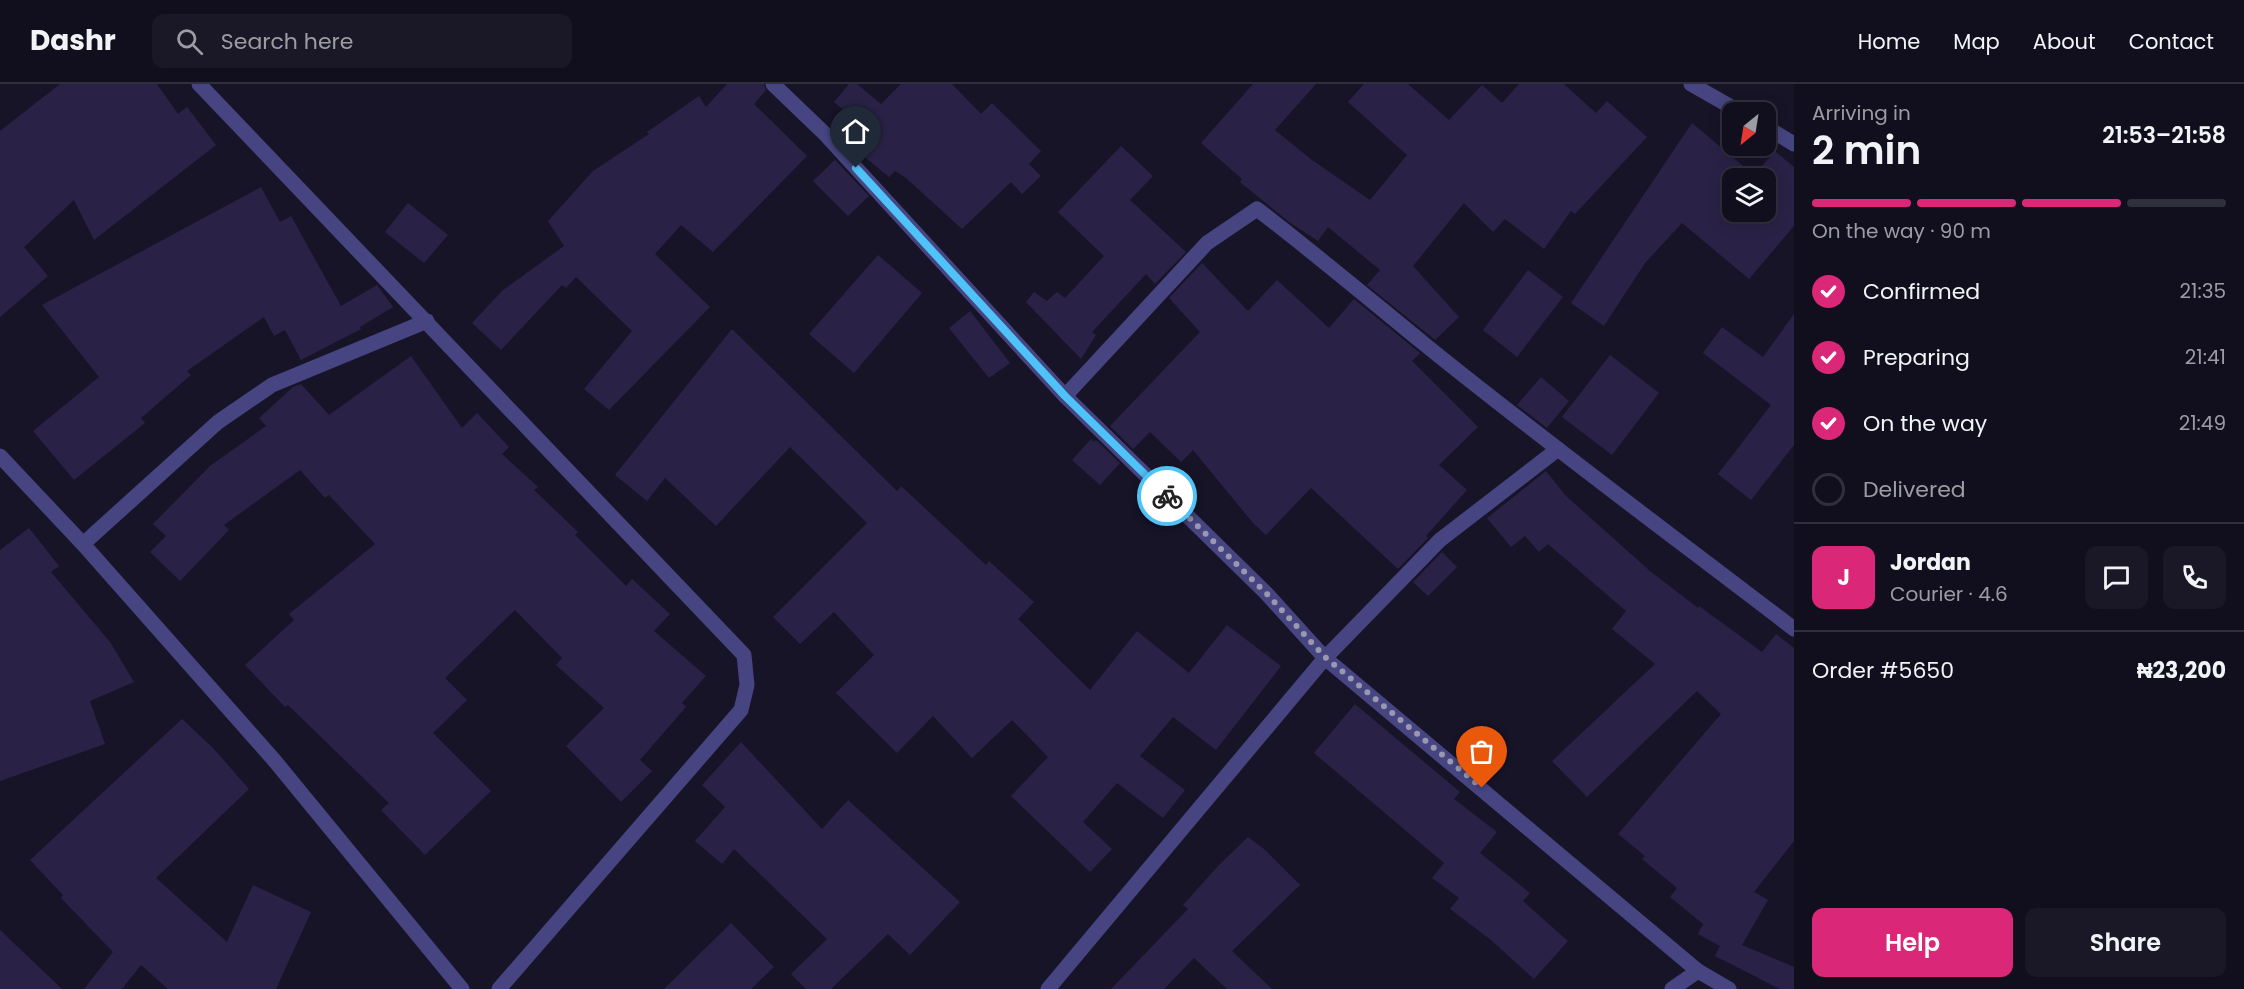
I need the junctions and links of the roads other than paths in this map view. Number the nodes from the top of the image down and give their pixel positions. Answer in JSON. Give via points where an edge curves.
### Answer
{"nodes":[{"id":1,"x":199,"y":84,"type":"edge"},
{"id":2,"x":773,"y":84,"type":"edge"},
{"id":3,"x":1691,"y":84,"type":"edge"},
{"id":4,"x":1722,"y":102,"type":"edge"},
{"id":5,"x":1776,"y":133,"type":"edge"},
{"id":6,"x":1794,"y":144,"type":"edge"},
{"id":7,"x":427,"y":321,"type":"junction"},
{"id":8,"x":1065,"y":396,"type":"junction"},
{"id":9,"x":1558,"y":449,"type":"junction"},
{"id":10,"x":0,"y":456,"type":"edge"},
{"id":11,"x":83,"y":544,"type":"junction"},
{"id":12,"x":1794,"y":628,"type":"edge"},
{"id":13,"x":1325,"y":657,"type":"junction"},
{"id":14,"x":1698,"y":971,"type":"junction"},
{"id":15,"x":462,"y":989,"type":"edge"},
{"id":16,"x":499,"y":989,"type":"edge"},
{"id":17,"x":1048,"y":989,"type":"edge"},
{"id":18,"x":1672,"y":989,"type":"edge"},
{"id":19,"x":1729,"y":989,"type":"edge"}],
"edges":[{"from":1,"to":7,"type":"street"},
{"from":2,"to":8,"type":"street","via":[[824,133]]},
{"from":3,"to":4,"type":"street"},
{"from":5,"to":6,"type":"street"},
{"from":7,"to":11,"type":"street","via":[[272,385],[218,422]]},
{"from":7,"to":16,"type":"street","via":[[744,655],[747,685],[741,710]]},
{"from":8,"to":9,"type":"street","via":[[1207,243],[1257,209]]},
{"from":8,"to":13,"type":"street","via":[[1266,593]]},
{"from":9,"to":12,"type":"street"},
{"from":9,"to":13,"type":"street","via":[[1440,540]]},
{"from":10,"to":11,"type":"street"},
{"from":11,"to":15,"type":"street","via":[[274,760]]},
{"from":13,"to":14,"type":"street"},
{"from":13,"to":17,"type":"street"},
{"from":14,"to":18,"type":"street"},
{"from":14,"to":19,"type":"street"}]}
